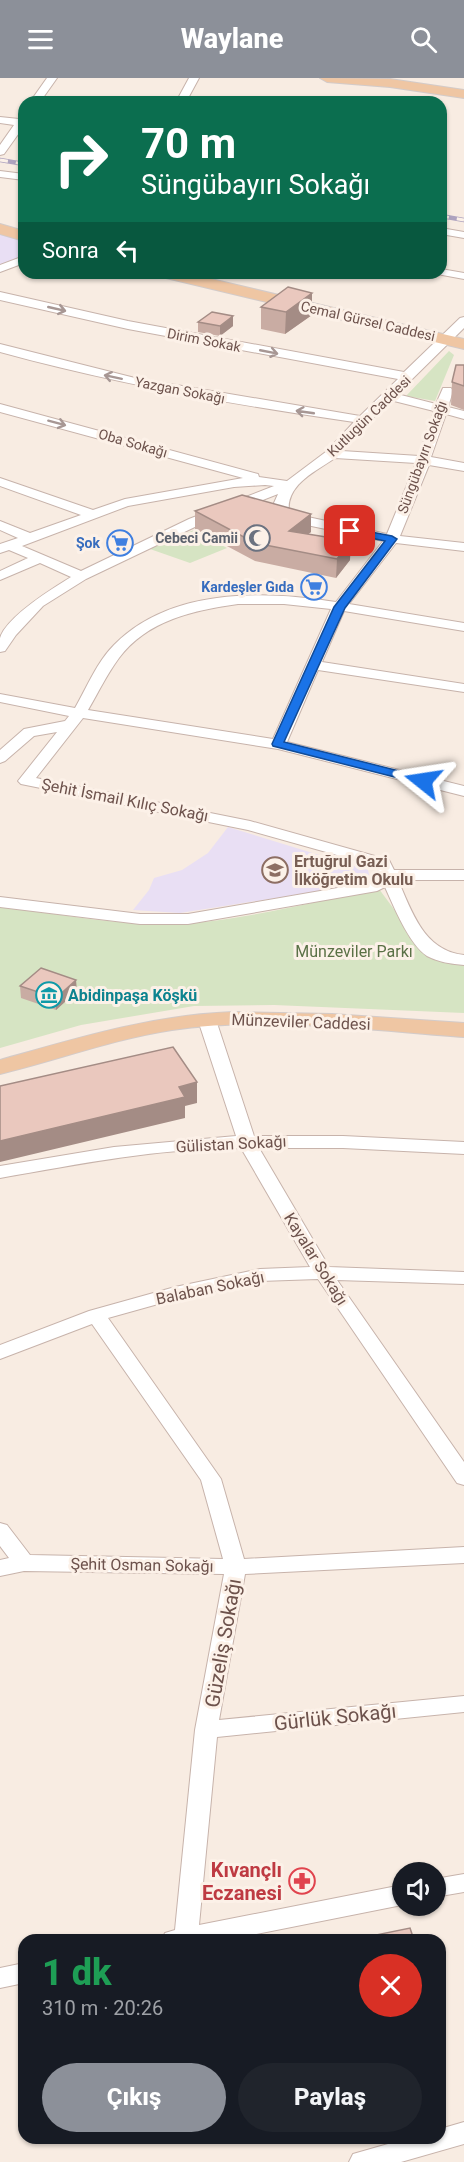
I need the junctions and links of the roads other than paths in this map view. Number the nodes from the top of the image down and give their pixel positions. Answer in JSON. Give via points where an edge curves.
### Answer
{"nodes":[{"id":1,"x":52,"y":78,"type":"edge"},
{"id":2,"x":194,"y":78,"type":"edge"},
{"id":3,"x":327,"y":78,"type":"edge"},
{"id":4,"x":394,"y":81,"type":"edge"},
{"id":5,"x":464,"y":94,"type":"edge"},
{"id":6,"x":39,"y":96,"type":"edge"},
{"id":7,"x":184,"y":96,"type":"edge"},
{"id":8,"x":0,"y":120,"type":"edge"},
{"id":9,"x":18,"y":121,"type":"edge"},
{"id":10,"x":18,"y":128,"type":"edge"},
{"id":11,"x":0,"y":152,"type":"edge"},
{"id":12,"x":0,"y":174,"type":"edge"},
{"id":13,"x":18,"y":176,"type":"edge"},
{"id":14,"x":0,"y":221,"type":"edge"},
{"id":15,"x":18,"y":226,"type":"edge"},
{"id":16,"x":0,"y":228,"type":"edge"},
{"id":17,"x":447,"y":232,"type":"edge"},
{"id":18,"x":18,"y":234,"type":"edge"},
{"id":19,"x":464,"y":235,"type":"edge"},
{"id":20,"x":18,"y":262,"type":"edge"},
{"id":21,"x":0,"y":269,"type":"edge"},
{"id":22,"x":447,"y":273,"type":"edge"},
{"id":23,"x":464,"y":276,"type":"edge"},
{"id":24,"x":195,"y":279,"type":"edge"},
{"id":25,"x":223,"y":279,"type":"edge"},
{"id":26,"x":0,"y":296,"type":"edge"},
{"id":27,"x":459,"y":334,"type":"edge"},
{"id":28,"x":0,"y":348,"type":"edge"},
{"id":29,"x":409,"y":377,"type":"junction"},
{"id":30,"x":447,"y":391,"type":"dead end"},
{"id":31,"x":389,"y":396,"type":"junction"},
{"id":32,"x":0,"y":408,"type":"edge"},
{"id":33,"x":439,"y":410,"type":"junction"},
{"id":34,"x":464,"y":415,"type":"edge"},
{"id":35,"x":363,"y":420,"type":"junction"},
{"id":36,"x":332,"y":454,"type":"junction"},
{"id":37,"x":424,"y":460,"type":"junction"},
{"id":38,"x":464,"y":467,"type":"edge"},
{"id":39,"x":265,"y":481,"type":"junction"},
{"id":40,"x":0,"y":482,"type":"edge"},
{"id":41,"x":289,"y":485,"type":"junction"},
{"id":42,"x":94,"y":514,"type":"junction"},
{"id":43,"x":0,"y":525,"type":"edge"},
{"id":44,"x":29,"y":538,"type":"junction"},
{"id":45,"x":392,"y":539,"type":"junction"},
{"id":46,"x":5,"y":547,"type":"edge"},
{"id":47,"x":464,"y":547,"type":"edge"},
{"id":48,"x":40,"y":558,"type":"junction"},
{"id":49,"x":0,"y":576,"type":"edge"},
{"id":50,"x":81,"y":576,"type":"junction"},
{"id":51,"x":339,"y":607,"type":"junction"},
{"id":52,"x":464,"y":627,"type":"edge"},
{"id":53,"x":0,"y":648,"type":"edge"},
{"id":54,"x":313,"y":665,"type":"junction"},
{"id":55,"x":464,"y":688,"type":"edge"},
{"id":56,"x":0,"y":698,"type":"edge"},
{"id":57,"x":75,"y":719,"type":"junction"},
{"id":58,"x":278,"y":744,"type":"junction"},
{"id":59,"x":0,"y":759,"type":"edge"},
{"id":60,"x":464,"y":791,"type":"edge"},
{"id":61,"x":388,"y":875,"type":"junction"},
{"id":62,"x":464,"y":875,"type":"edge"},
{"id":63,"x":0,"y":902,"type":"edge"},
{"id":64,"x":464,"y":960,"type":"edge"},
{"id":65,"x":464,"y":1016,"type":"edge"},
{"id":66,"x":207,"y":1020,"type":"junction"},
{"id":67,"x":464,"y":1030,"type":"edge"},
{"id":68,"x":0,"y":1052,"type":"edge"},
{"id":69,"x":0,"y":1067,"type":"edge"},
{"id":70,"x":247,"y":1142,"type":"junction"},
{"id":71,"x":464,"y":1148,"type":"edge"},
{"id":72,"x":0,"y":1172,"type":"edge"},
{"id":73,"x":323,"y":1273,"type":"junction"},
{"id":74,"x":464,"y":1278,"type":"edge"},
{"id":75,"x":96,"y":1315,"type":"junction"},
{"id":76,"x":0,"y":1352,"type":"edge"},
{"id":77,"x":464,"y":1478,"type":"edge"},
{"id":78,"x":0,"y":1530,"type":"edge"},
{"id":79,"x":464,"y":1555,"type":"edge"},
{"id":80,"x":24,"y":1563,"type":"junction"},
{"id":81,"x":236,"y":1567,"type":"junction"},
{"id":82,"x":0,"y":1568,"type":"edge"},
{"id":83,"x":464,"y":1704,"type":"edge"},
{"id":84,"x":206,"y":1730,"type":"junction"},
{"id":85,"x":464,"y":1883,"type":"edge"},
{"id":86,"x":446,"y":1886,"type":"edge"},
{"id":87,"x":392,"y":1897,"type":"edge"},
{"id":88,"x":180,"y":1934,"type":"edge"},
{"id":89,"x":201,"y":1934,"type":"edge"},
{"id":90,"x":18,"y":1974,"type":"edge"},
{"id":91,"x":0,"y":1978,"type":"edge"},
{"id":92,"x":464,"y":2133,"type":"edge"},
{"id":93,"x":446,"y":2138,"type":"edge"},
{"id":94,"x":425,"y":2144,"type":"edge"},
{"id":95,"x":362,"y":2162,"type":"edge"}],
"edges":[{"from":1,"to":6,"type":"street"},
{"from":2,"to":7,"type":"street"},
{"from":3,"to":4,"type":"main road"},
{"from":4,"to":5,"type":"main road"},
{"from":8,"to":9,"type":"street"},
{"from":10,"to":11,"type":"street"},
{"from":12,"to":13,"type":"street"},
{"from":14,"to":15,"type":"main road"},
{"from":16,"to":18,"type":"main road"},
{"from":17,"to":19,"type":"street"},
{"from":20,"to":21,"type":"street"},
{"from":22,"to":23,"type":"street"},
{"from":24,"to":27,"type":"main road","name":"Cemal Gürsel Caddesi"},
{"from":25,"to":27,"type":"main road","name":"Cemal Gürsel Caddesi"},
{"from":26,"to":29,"type":"street","name":"Dirim Sokak","one_way":true,"via":[[128,325]]},
{"from":27,"to":29,"type":"street","name":"Kutlugün Caddesi"},
{"from":35,"to":28,"type":"street","name":"Yazgan Sokağı","one_way":true,"via":[[209,397],[53,364]]},
{"from":29,"to":31,"type":"street","name":"Kutlugün Caddesi"},
{"from":30,"to":33,"type":"street","name":"Süngübayırı Sokağı"},
{"from":31,"to":33,"type":"street"},
{"from":31,"to":35,"type":"street","name":"Kutlugün Caddesi"},
{"from":32,"to":39,"type":"street","name":"Oba Sokağı","one_way":true},
{"from":33,"to":34,"type":"street"},
{"from":33,"to":37,"type":"street","name":"Süngübayırı Sokağı"},
{"from":35,"to":36,"type":"street","name":"Kutlugün Caddesi"},
{"from":36,"to":37,"type":"street"},
{"from":36,"to":41,"type":"street","name":"Kutlugün Caddesi"},
{"from":37,"to":38,"type":"street"},
{"from":37,"to":45,"type":"street","name":"Süngübayırı Sokağı"},
{"from":39,"to":41,"type":"street"},
{"from":39,"to":42,"type":"street","via":[[234,483],[125,504]]},
{"from":40,"to":42,"type":"street"},
{"from":41,"to":45,"type":"street","via":[[281,502],[283,516]]},
{"from":41,"to":50,"type":"street","name":"Kutlugün Caddesi","via":[[194,522]]},
{"from":42,"to":44,"type":"street"},
{"from":43,"to":44,"type":"street"},
{"from":44,"to":46,"type":"street"},
{"from":45,"to":47,"type":"street"},
{"from":45,"to":51,"type":"street","name":"Süngübayırı Sokağı"},
{"from":46,"to":48,"type":"street"},
{"from":48,"to":49,"type":"street"},
{"from":48,"to":50,"type":"street"},
{"from":50,"to":53,"type":"street","name":"Kutlugün Caddesi","via":[[38,603]]},
{"from":51,"to":52,"type":"street"},
{"from":51,"to":54,"type":"street","name":"Süngübayırı Sokağı"},
{"from":51,"to":57,"type":"street","via":[[276,599],[175,611],[150,623],[119,648]]},
{"from":54,"to":55,"type":"street"},
{"from":54,"to":58,"type":"street","name":"Süngübayırı Sokağı"},
{"from":56,"to":57,"type":"street"},
{"from":57,"to":58,"type":"street"},
{"from":57,"to":59,"type":"street","via":[[29,732]]},
{"from":57,"to":61,"type":"street","name":"Şehit İsmail Kılıç Sokağı","via":[[26,781],[250,826],[383,863]]},
{"from":58,"to":60,"type":"street"},
{"from":61,"to":62,"type":"street"},
{"from":61,"to":63,"type":"street","via":[[378,886],[188,919],[140,919]]},
{"from":61,"to":64,"type":"street","name":"Şehit İsmail Kılıç Sokağı","via":[[429,949],[446,958]]},
{"from":65,"to":68,"type":"main road","name":"Münzeviler Caddesi","via":[[197,1009],[96,1024]]},
{"from":66,"to":67,"type":"main road","name":"Münzeviler Caddesi","via":[[264,1017]]},
{"from":66,"to":69,"type":"main road","name":"Münzeviler Caddesi","via":[[135,1031]]},
{"from":66,"to":70,"type":"street","name":"Kayalar Sokağı"},
{"from":70,"to":71,"type":"street","name":"Gülistan Sokağı"},
{"from":70,"to":72,"type":"street","name":"Gülistan Sokağı","via":[[114,1153]]},
{"from":70,"to":73,"type":"street","name":"Kayalar Sokağı"},
{"from":73,"to":74,"type":"street","name":"Balaban Sokağı"},
{"from":73,"to":75,"type":"street","name":"Balaban Sokağı","via":[[260,1275]]},
{"from":73,"to":77,"type":"street","name":"Kayalar Sokağı"},
{"from":75,"to":76,"type":"street","name":"Balaban Sokağı"},
{"from":75,"to":81,"type":"street","name":"Güzeliş Sokağı","via":[[211,1479]]},
{"from":78,"to":80,"type":"street"},
{"from":79,"to":81,"type":"street","name":"Şehit Osman Sokağı"},
{"from":80,"to":81,"type":"street","name":"Şehit Osman Sokağı"},
{"from":80,"to":82,"type":"street","name":"Şehit Osman Sokağı"},
{"from":81,"to":84,"type":"street","name":"Güzeliş Sokağı"},
{"from":83,"to":84,"type":"street","name":"Gürlük Sokağı"},
{"from":84,"to":88,"type":"street","name":"Güzeliş Sokağı"},
{"from":85,"to":86,"type":"street"},
{"from":87,"to":89,"type":"street"},
{"from":90,"to":91,"type":"street"},
{"from":92,"to":93,"type":"street"},
{"from":94,"to":95,"type":"street"}]}
